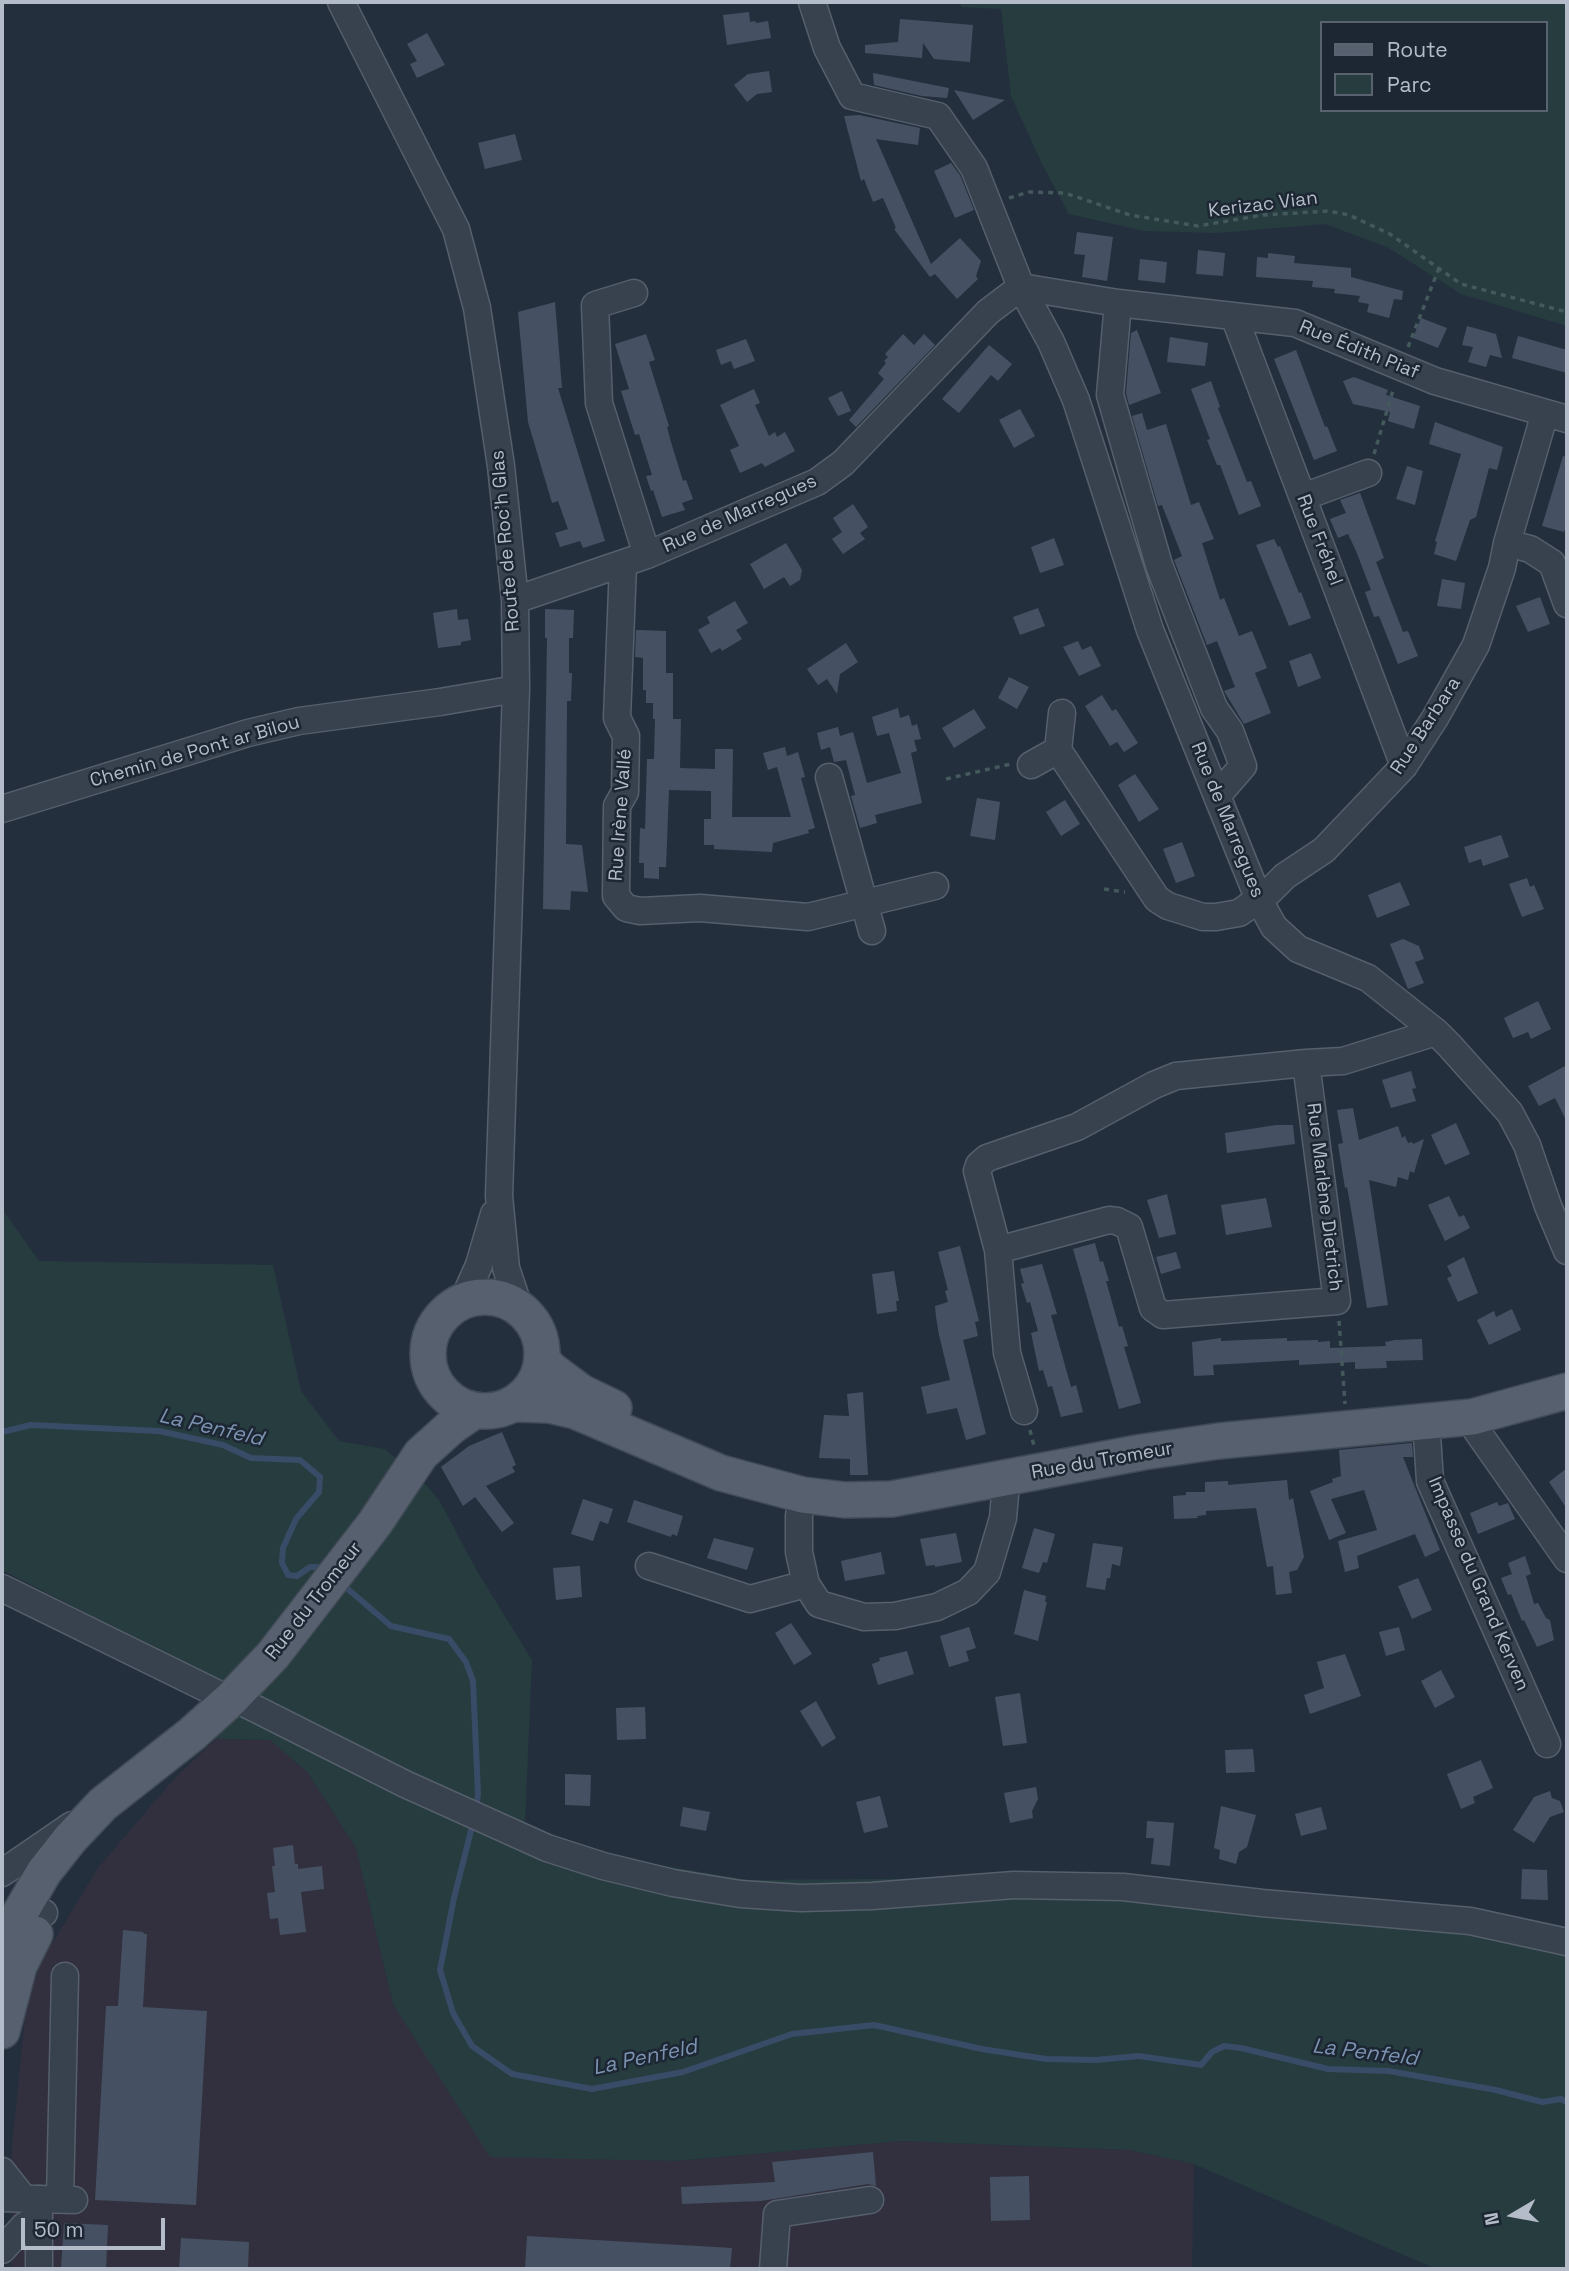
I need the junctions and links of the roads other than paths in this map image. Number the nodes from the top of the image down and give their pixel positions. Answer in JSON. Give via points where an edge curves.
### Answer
{"nodes":[{"id":1,"x":341,"y":2,"type":"edge"},
{"id":2,"x":813,"y":2,"type":"edge"},
{"id":3,"x":1021,"y":287,"type":"junction"},
{"id":4,"x":634,"y":293,"type":"dead end"},
{"id":5,"x":1118,"y":303,"type":"junction"},
{"id":6,"x":1234,"y":316,"type":"junction"},
{"id":7,"x":1556,"y":416,"type":"edge"},
{"id":8,"x":1368,"y":473,"type":"dead end"},
{"id":9,"x":1303,"y":497,"type":"junction"},
{"id":10,"x":1507,"y":543,"type":"junction"},
{"id":11,"x":635,"y":559,"type":"junction"},
{"id":12,"x":515,"y":600,"type":"junction"},
{"id":13,"x":1567,"y":604,"type":"edge"},
{"id":14,"x":516,"y":689,"type":"junction"},
{"id":15,"x":1062,"y":713,"type":"dead end"},
{"id":16,"x":1058,"y":750,"type":"junction"},
{"id":17,"x":1031,"y":765,"type":"road end"},
{"id":18,"x":1404,"y":765,"type":"junction"},
{"id":19,"x":829,"y":777,"type":"dead end"},
{"id":20,"x":1217,"y":796,"type":"junction"},
{"id":21,"x":2,"y":809,"type":"edge"},
{"id":22,"x":935,"y":886,"type":"dead end"},
{"id":23,"x":1116,"y":891,"type":"dead end"},
{"id":24,"x":1157,"y":899,"type":"junction"},
{"id":25,"x":1259,"y":900,"type":"junction"},
{"id":26,"x":863,"y":904,"type":"junction"},
{"id":27,"x":872,"y":931,"type":"dead end"},
{"id":28,"x":1436,"y":1032,"type":"junction"},
{"id":29,"x":1306,"y":1063,"type":"junction"},
{"id":30,"x":499,"y":1196,"type":"junction"},
{"id":31,"x":1558,"y":1201,"type":"edge"},
{"id":32,"x":998,"y":1250,"type":"junction"},
{"id":33,"x":1567,"y":1251,"type":"edge"},
{"id":34,"x":463,"y":1301,"type":"junction"},
{"id":35,"x":519,"y":1307,"type":"junction"},
{"id":36,"x":542,"y":1359,"type":"junction"},
{"id":37,"x":433,"y":1379,"type":"junction"},
{"id":38,"x":1567,"y":1382,"type":"edge"},
{"id":39,"x":1567,"y":1391,"type":"edge"},
{"id":40,"x":515,"y":1404,"type":"junction"},
{"id":41,"x":474,"y":1411,"type":"junction"},
{"id":42,"x":1024,"y":1411,"type":"dead end"},
{"id":43,"x":1472,"y":1417,"type":"junction"},
{"id":44,"x":1426,"y":1420,"type":"junction"},
{"id":45,"x":421,"y":1454,"type":"junction"},
{"id":46,"x":1002,"y":1479,"type":"junction"},
{"id":47,"x":791,"y":1492,"type":"junction"},
{"id":48,"x":1567,"y":1559,"type":"edge"},
{"id":49,"x":649,"y":1566,"type":"dead end"},
{"id":50,"x":806,"y":1584,"type":"junction"},
{"id":51,"x":2,"y":1588,"type":"edge"},
{"id":52,"x":231,"y":1699,"type":"junction"},
{"id":53,"x":192,"y":1734,"type":"junction"},
{"id":54,"x":1547,"y":1744,"type":"dead end"},
{"id":55,"x":103,"y":1804,"type":"junction"},
{"id":56,"x":2,"y":1873,"type":"edge"},
{"id":57,"x":21,"y":1915,"type":"edge"},
{"id":58,"x":1567,"y":1942,"type":"edge"},
{"id":59,"x":2,"y":1957,"type":"edge"},
{"id":60,"x":65,"y":1976,"type":"dead end"},
{"id":61,"x":2,"y":1995,"type":"edge"},
{"id":62,"x":2,"y":2031,"type":"edge"},
{"id":63,"x":2,"y":2171,"type":"edge"},
{"id":64,"x":870,"y":2200,"type":"dead end"},
{"id":65,"x":39,"y":2202,"type":"edge"},
{"id":66,"x":2,"y":2250,"type":"edge"},
{"id":67,"x":39,"y":2269,"type":"edge"},
{"id":68,"x":774,"y":2269,"type":"edge"}],
"edges":[{"from":1,"to":12,"type":"street","name":"Route de Roc'h Glas","via":[[456,229],[477,308]]},
{"from":2,"to":3,"type":"street","name":"Rue de Marregues","via":[[827,48],[852,96],[938,116],[974,168]]},
{"from":3,"to":5,"type":"street","name":"Rue Édith Piaf"},
{"from":3,"to":11,"type":"street","name":"Rue de Marregues","via":[[988,312],[831,473]]},
{"from":3,"to":20,"type":"street","name":"Rue de Marregues","via":[[1076,400],[1150,630]]},
{"from":4,"to":11,"type":"street","via":[[595,305],[599,403]]},
{"from":5,"to":6,"type":"street","name":"Rue Édith Piaf"},
{"from":5,"to":20,"type":"street","via":[[1110,395],[1159,565],[1214,708],[1230,731],[1243,766]]},
{"from":6,"to":7,"type":"street","name":"Rue Édith Piaf","via":[[1295,323],[1435,381]]},
{"from":6,"to":9,"type":"street","name":"Rue Fréhel"},
{"from":7,"to":10,"type":"street","name":"Rue Barbara"},
{"from":8,"to":9,"type":"street"},
{"from":9,"to":18,"type":"street","name":"Rue Fréhel"},
{"from":10,"to":13,"type":"street","via":[[1530,549],[1552,563]]},
{"from":10,"to":18,"type":"street","name":"Rue Barbara","via":[[1476,645]]},
{"from":11,"to":12,"type":"street","name":"Rue de Marregues"},
{"from":11,"to":26,"type":"street","name":"Rue Irène Vallé","via":[[617,718],[626,736],[625,792],[617,806],[615,896],[626,908],[640,911],[700,908],[808,916]]},
{"from":12,"to":14,"type":"street","name":"Route de Roc'h Glas"},
{"from":14,"to":21,"type":"street","name":"Chemin de Pont ar Bilou","via":[[247,733]]},
{"from":14,"to":30,"type":"street","name":"Route de Roc'h Glas"},
{"from":15,"to":16,"type":"street"},
{"from":16,"to":17,"type":"street"},
{"from":16,"to":24,"type":"street"},
{"from":18,"to":25,"type":"street","name":"Rue Barbara","via":[[1324,850]]},
{"from":19,"to":26,"type":"street"},
{"from":20,"to":25,"type":"street","name":"Rue de Marregues"},
{"from":22,"to":26,"type":"street","name":"Rue Irène Vallé"},
{"from":23,"to":24,"type":"street","name":"Rue Barbara"},
{"from":24,"to":25,"type":"street","name":"Rue Barbara","via":[[1203,917],[1239,913]]},
{"from":25,"to":28,"type":"street","name":"Rue de Marregues","via":[[1274,927],[1298,949],[1368,978]]},
{"from":26,"to":27,"type":"street"},
{"from":28,"to":29,"type":"street","via":[[1343,1061]]},
{"from":28,"to":31,"type":"street","name":"Rue de Marregues","via":[[1510,1113]]},
{"from":29,"to":32,"type":"street","via":[[1176,1076],[1077,1127],[987,1158],[977,1171]]},
{"from":29,"to":32,"type":"street","name":"Rue Marlène Dietrich","via":[[1337,1301],[1163,1315],[1153,1308],[1129,1227],[1117,1221]]},
{"from":30,"to":34,"type":"street","name":"Route de Roc'h Glas"},
{"from":30,"to":35,"type":"street","name":"Route de Roc'h Glas","via":[[506,1268]]},
{"from":31,"to":33,"type":"street","name":"Rue de Marregues"},
{"from":32,"to":42,"type":"street","via":[[1007,1353]]},
{"from":34,"to":35,"type":"main road","via":[[491,1297]]},
{"from":34,"to":37,"type":"main road","via":[[449,1309],[431,1334],[427,1349]]},
{"from":35,"to":36,"type":"main road","via":[[541,1339]]},
{"from":36,"to":40,"type":"main road","via":[[537,1380]]},
{"from":36,"to":47,"type":"main road","name":"Rue du Tromeur","via":[[581,1392]]},
{"from":37,"to":41,"type":"main road","via":[[450,1400]]},
{"from":37,"to":45,"type":"main road","name":"Rue du Tromeur"},
{"from":38,"to":44,"type":"main road","name":"Rue du Tromeur"},
{"from":39,"to":43,"type":"main road","name":"Rue du Tromeur"},
{"from":40,"to":41,"type":"main road"},
{"from":40,"to":47,"type":"main road","name":"Rue du Tromeur","via":[[575,1411],[721,1473]]},
{"from":41,"to":45,"type":"main road","name":"Rue du Tromeur"},
{"from":43,"to":44,"type":"main road","name":"Rue du Tromeur"},
{"from":43,"to":48,"type":"street","via":[[1477,1431]]},
{"from":44,"to":46,"type":"main road","name":"Rue du Tromeur","via":[[1219,1441]]},
{"from":44,"to":54,"type":"street","name":"Impasse du Grand Kerven","via":[[1430,1481]]},
{"from":45,"to":52,"type":"main road","name":"Rue du Tromeur","via":[[331,1581],[273,1655]]},
{"from":46,"to":47,"type":"main road","name":"Rue du Tromeur","via":[[892,1499],[845,1500]]},
{"from":46,"to":50,"type":"street","via":[[1003,1517],[987,1572],[968,1592],[937,1606],[895,1616],[864,1617],[818,1604]]},
{"from":47,"to":50,"type":"street","via":[[799,1516],[799,1552]]},
{"from":49,"to":50,"type":"street","via":[[750,1599]]},
{"from":51,"to":52,"type":"street"},
{"from":52,"to":53,"type":"main road","name":"Rue du Tromeur"},
{"from":52,"to":58,"type":"street","via":[[547,1848],[673,1883],[801,1898],[1014,1885],[1123,1887],[1470,1921]]},
{"from":53,"to":55,"type":"main road","name":"Rue du Tromeur"},
{"from":53,"to":57,"type":"main road","name":"Rue du Tromeur"},
{"from":55,"to":56,"type":"street"},
{"from":55,"to":57,"type":"main road","name":"Rue du Tromeur","via":[[44,1872]]},
{"from":57,"to":59,"type":"main road","name":"Rue du Tromeur"},
{"from":57,"to":61,"type":"street","via":[[24,1939]]},
{"from":57,"to":62,"type":"main road","name":"Rue du Tromeur","via":[[19,1966]]},
{"from":60,"to":65,"type":"street"},
{"from":63,"to":65,"type":"street"},
{"from":64,"to":68,"type":"street","via":[[776,2214]]},
{"from":65,"to":66,"type":"street"},
{"from":65,"to":67,"type":"street"}]}
